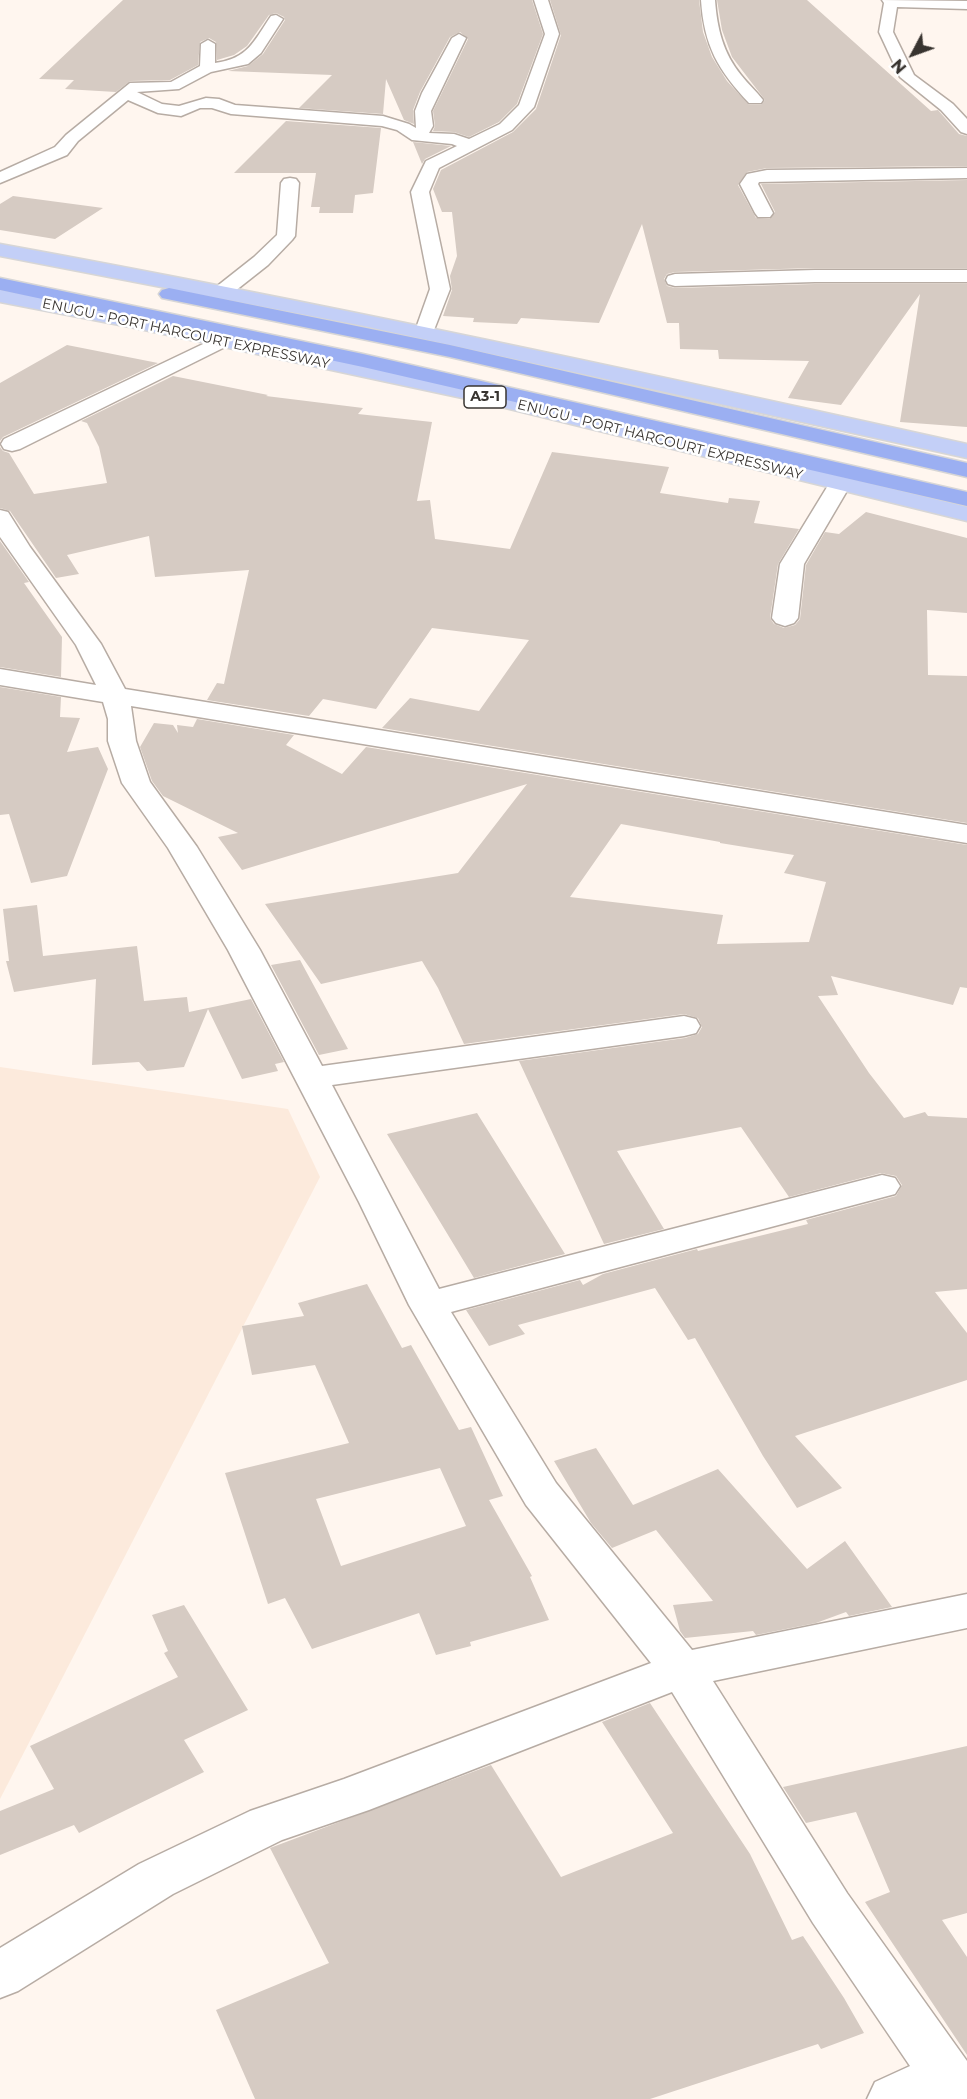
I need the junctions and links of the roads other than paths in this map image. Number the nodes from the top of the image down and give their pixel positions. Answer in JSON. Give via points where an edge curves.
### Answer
{"nodes":[{"id":1,"x":541,"y":0,"type":"edge"},
{"id":2,"x":708,"y":0,"type":"edge"},
{"id":3,"x":890,"y":2,"type":"edge"},
{"id":4,"x":967,"y":5,"type":"edge"},
{"id":5,"x":276,"y":19,"type":"dead end"},
{"id":6,"x":459,"y":38,"type":"dead end"},
{"id":7,"x":208,"y":44,"type":"dead end"},
{"id":8,"x":207,"y":68,"type":"junction"},
{"id":9,"x":128,"y":94,"type":"junction"},
{"id":10,"x":755,"y":100,"type":"dead end"},
{"id":11,"x":967,"y":106,"type":"edge"},
{"id":12,"x":947,"y":107,"type":"junction"},
{"id":13,"x":967,"y":129,"type":"edge"},
{"id":14,"x":418,"y":137,"type":"junction"},
{"id":15,"x":472,"y":146,"type":"junction"},
{"id":16,"x":967,"y":173,"type":"edge"},
{"id":17,"x":0,"y":178,"type":"edge"},
{"id":18,"x":290,"y":183,"type":"dead end"},
{"id":19,"x":764,"y":213,"type":"dead end"},
{"id":20,"x":0,"y":250,"type":"edge"},
{"id":21,"x":0,"y":263,"type":"edge"},
{"id":22,"x":967,"y":276,"type":"edge"},
{"id":23,"x":675,"y":280,"type":"dead end"},
{"id":24,"x":0,"y":284,"type":"edge"},
{"id":25,"x":223,"y":291,"type":"junction"},
{"id":26,"x":0,"y":296,"type":"edge"},
{"id":27,"x":425,"y":331,"type":"junction"},
{"id":28,"x":224,"y":340,"type":"junction"},
{"id":29,"x":672,"y":385,"type":"junction"},
{"id":30,"x":655,"y":398,"type":"junction"},
{"id":31,"x":12,"y":444,"type":"dead end"},
{"id":32,"x":967,"y":451,"type":"edge"},
{"id":33,"x":967,"y":470,"type":"edge"},
{"id":34,"x":840,"y":484,"type":"junction"},
{"id":35,"x":967,"y":499,"type":"edge"},
{"id":36,"x":967,"y":514,"type":"edge"},
{"id":37,"x":0,"y":517,"type":"edge"},
{"id":38,"x":785,"y":618,"type":"dead end"},
{"id":39,"x":0,"y":676,"type":"edge"},
{"id":40,"x":115,"y":696,"type":"junction"},
{"id":41,"x":967,"y":834,"type":"edge"},
{"id":42,"x":684,"y":1026,"type":"dead end"},
{"id":43,"x":310,"y":1078,"type":"junction"},
{"id":44,"x":882,"y":1186,"type":"dead end"},
{"id":45,"x":428,"y":1305,"type":"junction"},
{"id":46,"x":967,"y":1611,"type":"edge"},
{"id":47,"x":682,"y":1670,"type":"junction"},
{"id":48,"x":0,"y":1975,"type":"edge"},
{"id":49,"x":955,"y":2087,"type":"edge"},
{"id":50,"x":893,"y":2099,"type":"edge"}],
"edges":[{"from":1,"to":15,"type":"street","via":[[552,34],[526,107],[506,127]]},
{"from":2,"to":10,"type":"street","via":[[719,57]]},
{"from":3,"to":4,"type":"street"},
{"from":3,"to":12,"type":"street","via":[[886,33],[908,77]]},
{"from":5,"to":8,"type":"street","via":[[255,54],[233,66]]},
{"from":6,"to":14,"type":"street","via":[[430,93],[423,111],[425,126]]},
{"from":7,"to":8,"type":"street"},
{"from":8,"to":9,"type":"street","via":[[183,85],[135,86]]},
{"from":9,"to":14,"type":"street","via":[[158,108],[181,111],[207,102],[231,109],[383,121]]},
{"from":9,"to":17,"type":"street","via":[[61,151]]},
{"from":11,"to":12,"type":"street"},
{"from":12,"to":13,"type":"street"},
{"from":14,"to":15,"type":"street","via":[[454,139]]},
{"from":15,"to":27,"type":"street","via":[[432,165],[420,192],[440,289]]},
{"from":16,"to":19,"type":"street","via":[[767,175],[753,178],[749,184]]},
{"from":18,"to":25,"type":"street","via":[[286,236]]},
{"from":20,"to":25,"type":"main road"},
{"from":21,"to":30,"type":"highway","number":"A3-1","via":[[428,347]]},
{"from":22,"to":23,"type":"street"},
{"from":24,"to":35,"type":"highway","name":"ENUGU - PORT HARCOURT EXPRESSWAY","number":"A3-1","via":[[420,371]]},
{"from":25,"to":27,"type":"main road"},
{"from":26,"to":28,"type":"main road","name":"ENUGU - PORT HARCOURT EXPRESSWAY","number":"A3-1"},
{"from":27,"to":29,"type":"main road"},
{"from":28,"to":31,"type":"street"},
{"from":28,"to":34,"type":"main road","name":"ENUGU - PORT HARCOURT EXPRESSWAY","number":"A3-1","via":[[481,396]]},
{"from":29,"to":30,"type":"highway"},
{"from":29,"to":32,"type":"main road"},
{"from":30,"to":33,"type":"highway","number":"A3-1"},
{"from":34,"to":36,"type":"main road","name":"ENUGU - PORT HARCOURT EXPRESSWAY","number":"A3-1"},
{"from":34,"to":38,"type":"street","via":[[792,564]]},
{"from":37,"to":40,"type":"street","via":[[88,644]]},
{"from":39,"to":40,"type":"street"},
{"from":40,"to":41,"type":"street"},
{"from":40,"to":43,"type":"street","via":[[122,741],[136,783],[182,847],[244,950]]},
{"from":42,"to":43,"type":"street"},
{"from":43,"to":45,"type":"street"},
{"from":44,"to":45,"type":"street"},
{"from":45,"to":47,"type":"street","via":[[541,1494]]},
{"from":46,"to":47,"type":"street"},
{"from":47,"to":48,"type":"street","via":[[267,1825],[156,1879]]},
{"from":47,"to":49,"type":"street","via":[[830,1908]]},
{"from":49,"to":50,"type":"street"}]}
